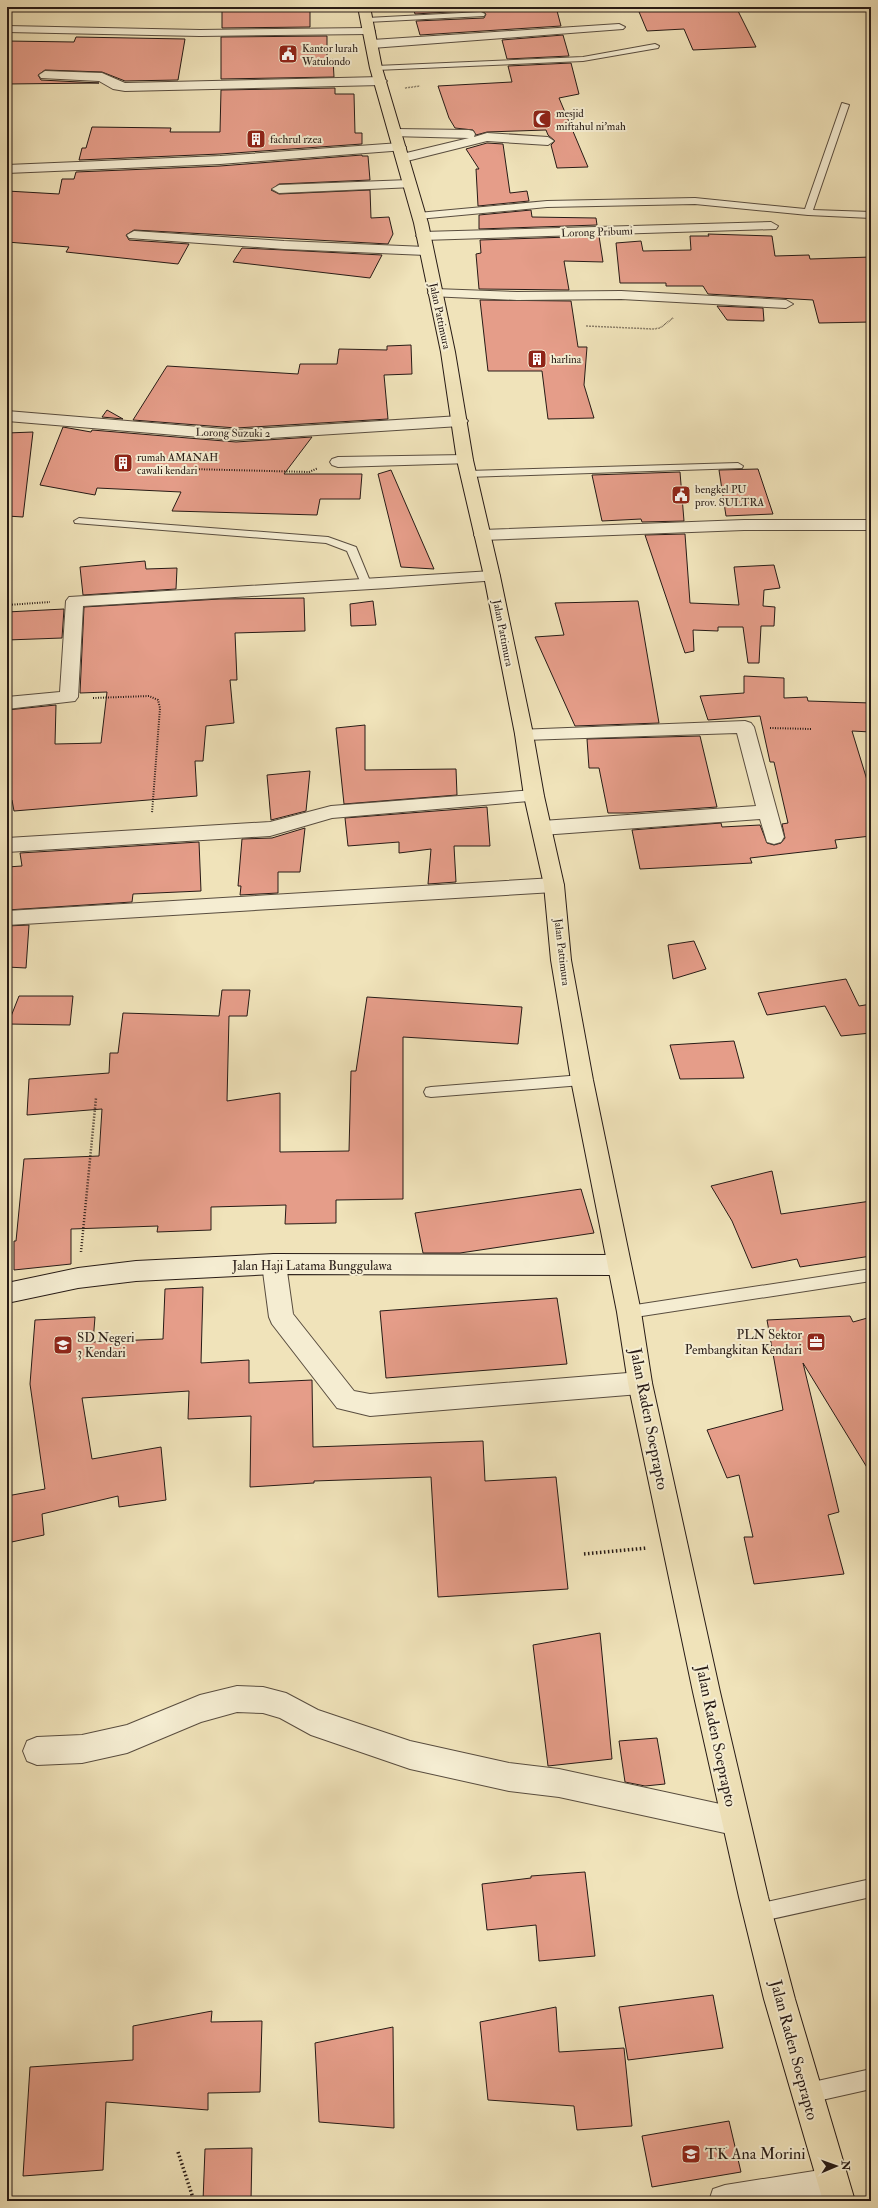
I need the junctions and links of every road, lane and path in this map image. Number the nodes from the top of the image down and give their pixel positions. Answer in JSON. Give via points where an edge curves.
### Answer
{"nodes":[{"id":1,"x":481,"y":14,"type":"dead end"},
{"id":2,"x":368,"y":26,"type":"edge"},
{"id":3,"x":619,"y":27,"type":"dead end"},
{"id":4,"x":7,"y":29,"type":"edge"},
{"id":5,"x":655,"y":46,"type":"dead end"},
{"id":6,"x":45,"y":75,"type":"dead end"},
{"id":7,"x":378,"y":75,"type":"junction"},
{"id":8,"x":845,"y":105,"type":"dead end"},
{"id":9,"x":487,"y":137,"type":"junction"},
{"id":10,"x":548,"y":141,"type":"dead end"},
{"id":11,"x":399,"y":146,"type":"junction"},
{"id":12,"x":7,"y":169,"type":"edge"},
{"id":13,"x":409,"y":184,"type":"junction"},
{"id":14,"x":279,"y":189,"type":"dead end"},
{"id":15,"x":808,"y":212,"type":"junction"},
{"id":16,"x":871,"y":215,"type":"edge"},
{"id":17,"x":418,"y":216,"type":"junction"},
{"id":18,"x":771,"y":226,"type":"dead end"},
{"id":19,"x":134,"y":235,"type":"dead end"},
{"id":20,"x":424,"y":244,"type":"junction"},
{"id":21,"x":435,"y":293,"type":"junction"},
{"id":22,"x":786,"y":304,"type":"dead end"},
{"id":23,"x":668,"y":323,"type":"dead end"},
{"id":24,"x":586,"y":326,"type":"dead end"},
{"id":25,"x":7,"y":416,"type":"edge"},
{"id":26,"x":460,"y":421,"type":"junction"},
{"id":27,"x":338,"y":462,"type":"dead end"},
{"id":28,"x":738,"y":466,"type":"dead end"},
{"id":29,"x":467,"y":467,"type":"junction"},
{"id":30,"x":189,"y":469,"type":"dead end"},
{"id":31,"x":309,"y":472,"type":"dead end"},
{"id":32,"x":79,"y":521,"type":"dead end"},
{"id":33,"x":871,"y":525,"type":"edge"},
{"id":34,"x":482,"y":536,"type":"junction"},
{"id":35,"x":492,"y":576,"type":"junction"},
{"id":36,"x":367,"y":586,"type":"junction"},
{"id":37,"x":75,"y":601,"type":"junction"},
{"id":38,"x":7,"y":605,"type":"edge"},
{"id":39,"x":69,"y":697,"type":"junction"},
{"id":40,"x":7,"y":703,"type":"edge"},
{"id":41,"x":745,"y":727,"type":"junction"},
{"id":42,"x":810,"y":729,"type":"dead end"},
{"id":43,"x":524,"y":734,"type":"junction"},
{"id":44,"x":534,"y":796,"type":"junction"},
{"id":45,"x":768,"y":812,"type":"junction"},
{"id":46,"x":542,"y":828,"type":"junction"},
{"id":47,"x":150,"y":835,"type":"junction"},
{"id":48,"x":774,"y":837,"type":"dead end"},
{"id":49,"x":7,"y":845,"type":"edge"},
{"id":50,"x":554,"y":885,"type":"junction"},
{"id":51,"x":7,"y":918,"type":"edge"},
{"id":52,"x":582,"y":1080,"type":"junction"},
{"id":53,"x":431,"y":1092,"type":"dead end"},
{"id":54,"x":96,"y":1098,"type":"dead end"},
{"id":55,"x":274,"y":1264,"type":"junction"},
{"id":56,"x":619,"y":1265,"type":"junction"},
{"id":57,"x":871,"y":1275,"type":"edge"},
{"id":58,"x":78,"y":1278,"type":"junction"},
{"id":59,"x":7,"y":1293,"type":"edge"},
{"id":60,"x":629,"y":1312,"type":"junction"},
{"id":61,"x":640,"y":1383,"type":"junction"},
{"id":62,"x":675,"y":1545,"type":"junction"},
{"id":63,"x":584,"y":1554,"type":"dead end"},
{"id":64,"x":37,"y":1752,"type":"dead end"},
{"id":65,"x":734,"y":1821,"type":"junction"},
{"id":66,"x":871,"y":1888,"type":"edge"},
{"id":67,"x":758,"y":1913,"type":"junction"},
{"id":68,"x":871,"y":2079,"type":"edge"},
{"id":69,"x":804,"y":2094,"type":"junction"},
{"id":70,"x":178,"y":2152,"type":"dead end"},
{"id":71,"x":836,"y":2192,"type":"edge"},
{"id":72,"x":194,"y":2201,"type":"edge"},
{"id":73,"x":725,"y":2201,"type":"edge"}],
"edges":[{"from":1,"to":2,"type":"lane"},
{"from":2,"to":3,"type":"street"},
{"from":2,"to":4,"type":"street","via":[[200,33]]},
{"from":2,"to":7,"type":"highway","name":"Jalan Pattimura"},
{"from":5,"to":7,"type":"lane","via":[[583,59]]},
{"from":6,"to":7,"type":"street","via":[[102,77],[117,86],[125,87]]},
{"from":7,"to":11,"type":"highway","name":"Jalan Pattimura"},
{"from":8,"to":15,"type":"lane"},
{"from":9,"to":10,"type":"street"},
{"from":9,"to":11,"type":"street"},
{"from":9,"to":11,"type":"street","via":[[458,133]]},
{"from":11,"to":12,"type":"street","via":[[220,160]]},
{"from":11,"to":13,"type":"highway","name":"Jalan Pattimura"},
{"from":13,"to":14,"type":"street"},
{"from":13,"to":17,"type":"highway","name":"Jalan Pattimura"},
{"from":15,"to":16,"type":"lane"},
{"from":15,"to":17,"type":"lane","via":[[695,201],[547,204]]},
{"from":17,"to":20,"type":"highway","name":"Jalan Pattimura"},
{"from":18,"to":20,"type":"street","name":"Lorong Pribumi"},
{"from":19,"to":20,"type":"street","name":"Lorong Pribumi","via":[[284,245]]},
{"from":20,"to":21,"type":"highway","name":"Jalan Pattimura"},
{"from":21,"to":22,"type":"street","via":[[517,296],[621,295]]},
{"from":21,"to":26,"type":"highway","name":"Jalan Pattimura"},
{"from":23,"to":24,"type":"path","via":[[660,328],[646,330]]},
{"from":25,"to":26,"type":"street","name":"Lorong Suzuki 2","via":[[236,435]]},
{"from":26,"to":29,"type":"highway","name":"Jalan Pattimura"},
{"from":27,"to":29,"type":"street"},
{"from":28,"to":29,"type":"lane"},
{"from":29,"to":34,"type":"highway","name":"Jalan Pattimura"},
{"from":30,"to":31,"type":"path"},
{"from":32,"to":36,"type":"lane","via":[[328,540],[352,549]]},
{"from":33,"to":34,"type":"street","via":[[744,525]]},
{"from":34,"to":35,"type":"highway","name":"Jalan Pattimura"},
{"from":35,"to":36,"type":"street"},
{"from":35,"to":43,"type":"highway","name":"Jalan Pattimura"},
{"from":36,"to":37,"type":"street","via":[[232,590]]},
{"from":37,"to":38,"type":"path"},
{"from":37,"to":39,"type":"street"},
{"from":39,"to":40,"type":"street"},
{"from":39,"to":47,"type":"path","via":[[149,696],[158,700],[160,708]]},
{"from":41,"to":42,"type":"path"},
{"from":41,"to":43,"type":"street"},
{"from":41,"to":45,"type":"street"},
{"from":43,"to":44,"type":"highway","name":"Jalan Pattimura"},
{"from":44,"to":46,"type":"highway","name":"Jalan Pattimura"},
{"from":44,"to":47,"type":"street","via":[[332,812],[270,829]]},
{"from":45,"to":46,"type":"street"},
{"from":45,"to":48,"type":"street"},
{"from":46,"to":50,"type":"highway","name":"Jalan Pattimura"},
{"from":47,"to":49,"type":"street"},
{"from":50,"to":51,"type":"street"},
{"from":50,"to":52,"type":"highway","name":"Jalan Pattimura","via":[[561,960]]},
{"from":52,"to":53,"type":"lane"},
{"from":52,"to":56,"type":"highway","name":"Jalan Pattimura"},
{"from":54,"to":58,"type":"path"},
{"from":55,"to":56,"type":"street","name":"Jalan Haji Latama Bunggulawa"},
{"from":55,"to":58,"type":"street","name":"Jalan Haji Latama Bunggulawa","via":[[136,1271]]},
{"from":55,"to":61,"type":"street","via":[[281,1316],[346,1400],[370,1405]]},
{"from":56,"to":60,"type":"highway","name":"Jalan Raden Soeprapto"},
{"from":57,"to":60,"type":"lane"},
{"from":58,"to":59,"type":"street","name":"Jalan Haji Latama Bunggulawa"},
{"from":60,"to":61,"type":"highway","name":"Jalan Raden Soeprapto"},
{"from":61,"to":62,"type":"highway","name":"Jalan Raden Soeprapto"},
{"from":62,"to":63,"type":"path"},
{"from":62,"to":65,"type":"highway","name":"Jalan Raden Soeprapto"},
{"from":64,"to":65,"type":"street","via":[[82,1749],[128,1740],[200,1709],[237,1699],[263,1700],[286,1706],[311,1721],[410,1755]]},
{"from":65,"to":67,"type":"highway","name":"Jalan Raden Soeprapto"},
{"from":66,"to":67,"type":"lane"},
{"from":67,"to":69,"type":"highway","name":"Jalan Raden Soeprapto"},
{"from":68,"to":69,"type":"lane"},
{"from":69,"to":71,"type":"highway","name":"Jalan Raden Soeprapto"},
{"from":70,"to":72,"type":"path"},
{"from":71,"to":73,"type":"street"}]}
